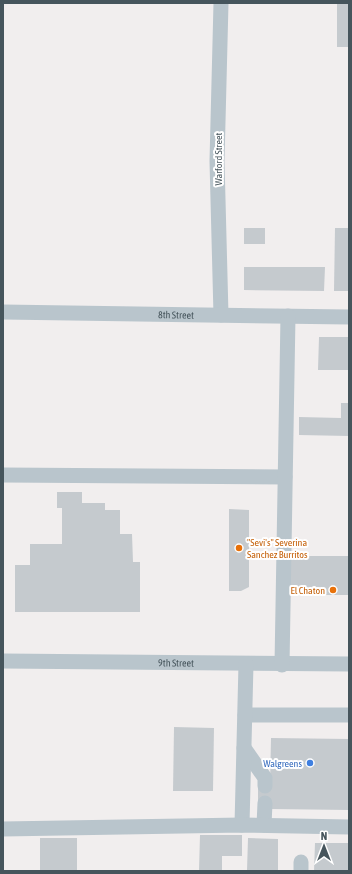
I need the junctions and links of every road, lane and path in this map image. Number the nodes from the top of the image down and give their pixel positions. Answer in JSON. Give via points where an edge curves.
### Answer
{"nodes":[{"id":1,"x":221,"y":3,"type":"edge"},
{"id":2,"x":3,"y":312,"type":"edge"},
{"id":3,"x":221,"y":315,"type":"junction"},
{"id":4,"x":288,"y":316,"type":"junction"},
{"id":5,"x":349,"y":316,"type":"edge"},
{"id":6,"x":3,"y":475,"type":"edge"},
{"id":7,"x":285,"y":477,"type":"junction"},
{"id":8,"x":3,"y":661,"type":"edge"},
{"id":9,"x":246,"y":664,"type":"junction"},
{"id":10,"x":349,"y":664,"type":"edge"},
{"id":11,"x":282,"y":665,"type":"junction"},
{"id":12,"x":245,"y":714,"type":"junction"},
{"id":13,"x":349,"y":715,"type":"edge"},
{"id":14,"x":244,"y":748,"type":"junction"},
{"id":15,"x":265,"y":786,"type":"dead end"},
{"id":16,"x":265,"y":803,"type":"dead end"},
{"id":17,"x":242,"y":825,"type":"junction"},
{"id":18,"x":264,"y":825,"type":"junction"},
{"id":19,"x":349,"y":827,"type":"edge"},
{"id":20,"x":3,"y":829,"type":"edge"}],
"edges":[{"from":1,"to":3,"type":"street","name":"Warford Street","via":[[217,161]]},
{"from":2,"to":3,"type":"street","name":"8th Street"},
{"from":3,"to":4,"type":"street","name":"8th Street"},
{"from":4,"to":5,"type":"street","name":"8th Street"},
{"from":4,"to":7,"type":"street"},
{"from":6,"to":7,"type":"street"},
{"from":7,"to":11,"type":"street"},
{"from":8,"to":9,"type":"street","name":"9th Street"},
{"from":9,"to":11,"type":"street","name":"9th Street"},
{"from":9,"to":12,"type":"street"},
{"from":10,"to":11,"type":"street","name":"9th Street"},
{"from":12,"to":13,"type":"street"},
{"from":12,"to":14,"type":"street"},
{"from":14,"to":15,"type":"street","via":[[265,778]]},
{"from":14,"to":17,"type":"street"},
{"from":16,"to":18,"type":"street"},
{"from":17,"to":18,"type":"street"},
{"from":17,"to":20,"type":"street"},
{"from":18,"to":19,"type":"street"}]}
